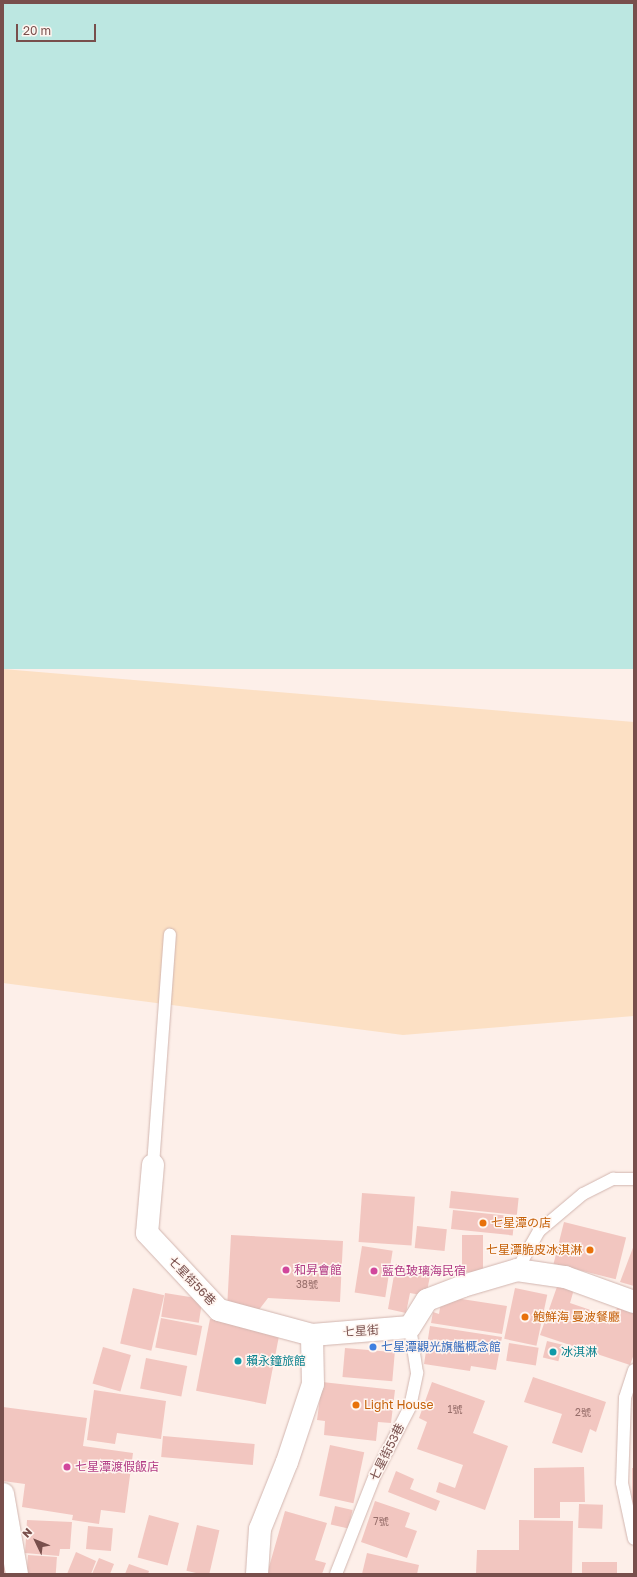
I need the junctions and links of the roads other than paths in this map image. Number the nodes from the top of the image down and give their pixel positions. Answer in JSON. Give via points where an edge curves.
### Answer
{"nodes":[{"id":1,"x":170,"y":935,"type":"dead end"},
{"id":2,"x":153,"y":1165,"type":"joint"},
{"id":3,"x":634,"y":1179,"type":"edge"},
{"id":4,"x":517,"y":1270,"type":"junction"},
{"id":5,"x":634,"y":1302,"type":"edge"},
{"id":6,"x":410,"y":1327,"type":"junction"},
{"id":7,"x":312,"y":1335,"type":"junction"},
{"id":8,"x":634,"y":1370,"type":"edge"},
{"id":9,"x":3,"y":1494,"type":"edge"},
{"id":10,"x":634,"y":1539,"type":"edge"},
{"id":11,"x":17,"y":1574,"type":"edge"},
{"id":12,"x":257,"y":1574,"type":"edge"},
{"id":13,"x":336,"y":1574,"type":"edge"}],
"edges":[{"from":1,"to":2,"type":"lane"},
{"from":2,"to":7,"type":"street","name":"七星街56巷","via":[[147,1233],[152,1239],[219,1310]]},
{"from":3,"to":4,"type":"lane","via":[[613,1179],[582,1194],[539,1231]]},
{"from":4,"to":5,"type":"street","via":[[565,1277]]},
{"from":4,"to":6,"type":"street","via":[[427,1300]]},
{"from":6,"to":7,"type":"street","name":"七星街"},
{"from":6,"to":13,"type":"lane","name":"七星街53巷","via":[[417,1373],[410,1407],[375,1475]]},
{"from":7,"to":12,"type":"street","via":[[313,1384],[287,1462],[260,1529]]},
{"from":8,"to":10,"type":"lane","via":[[625,1398],[622,1484]]},
{"from":9,"to":11,"type":"street"}]}
